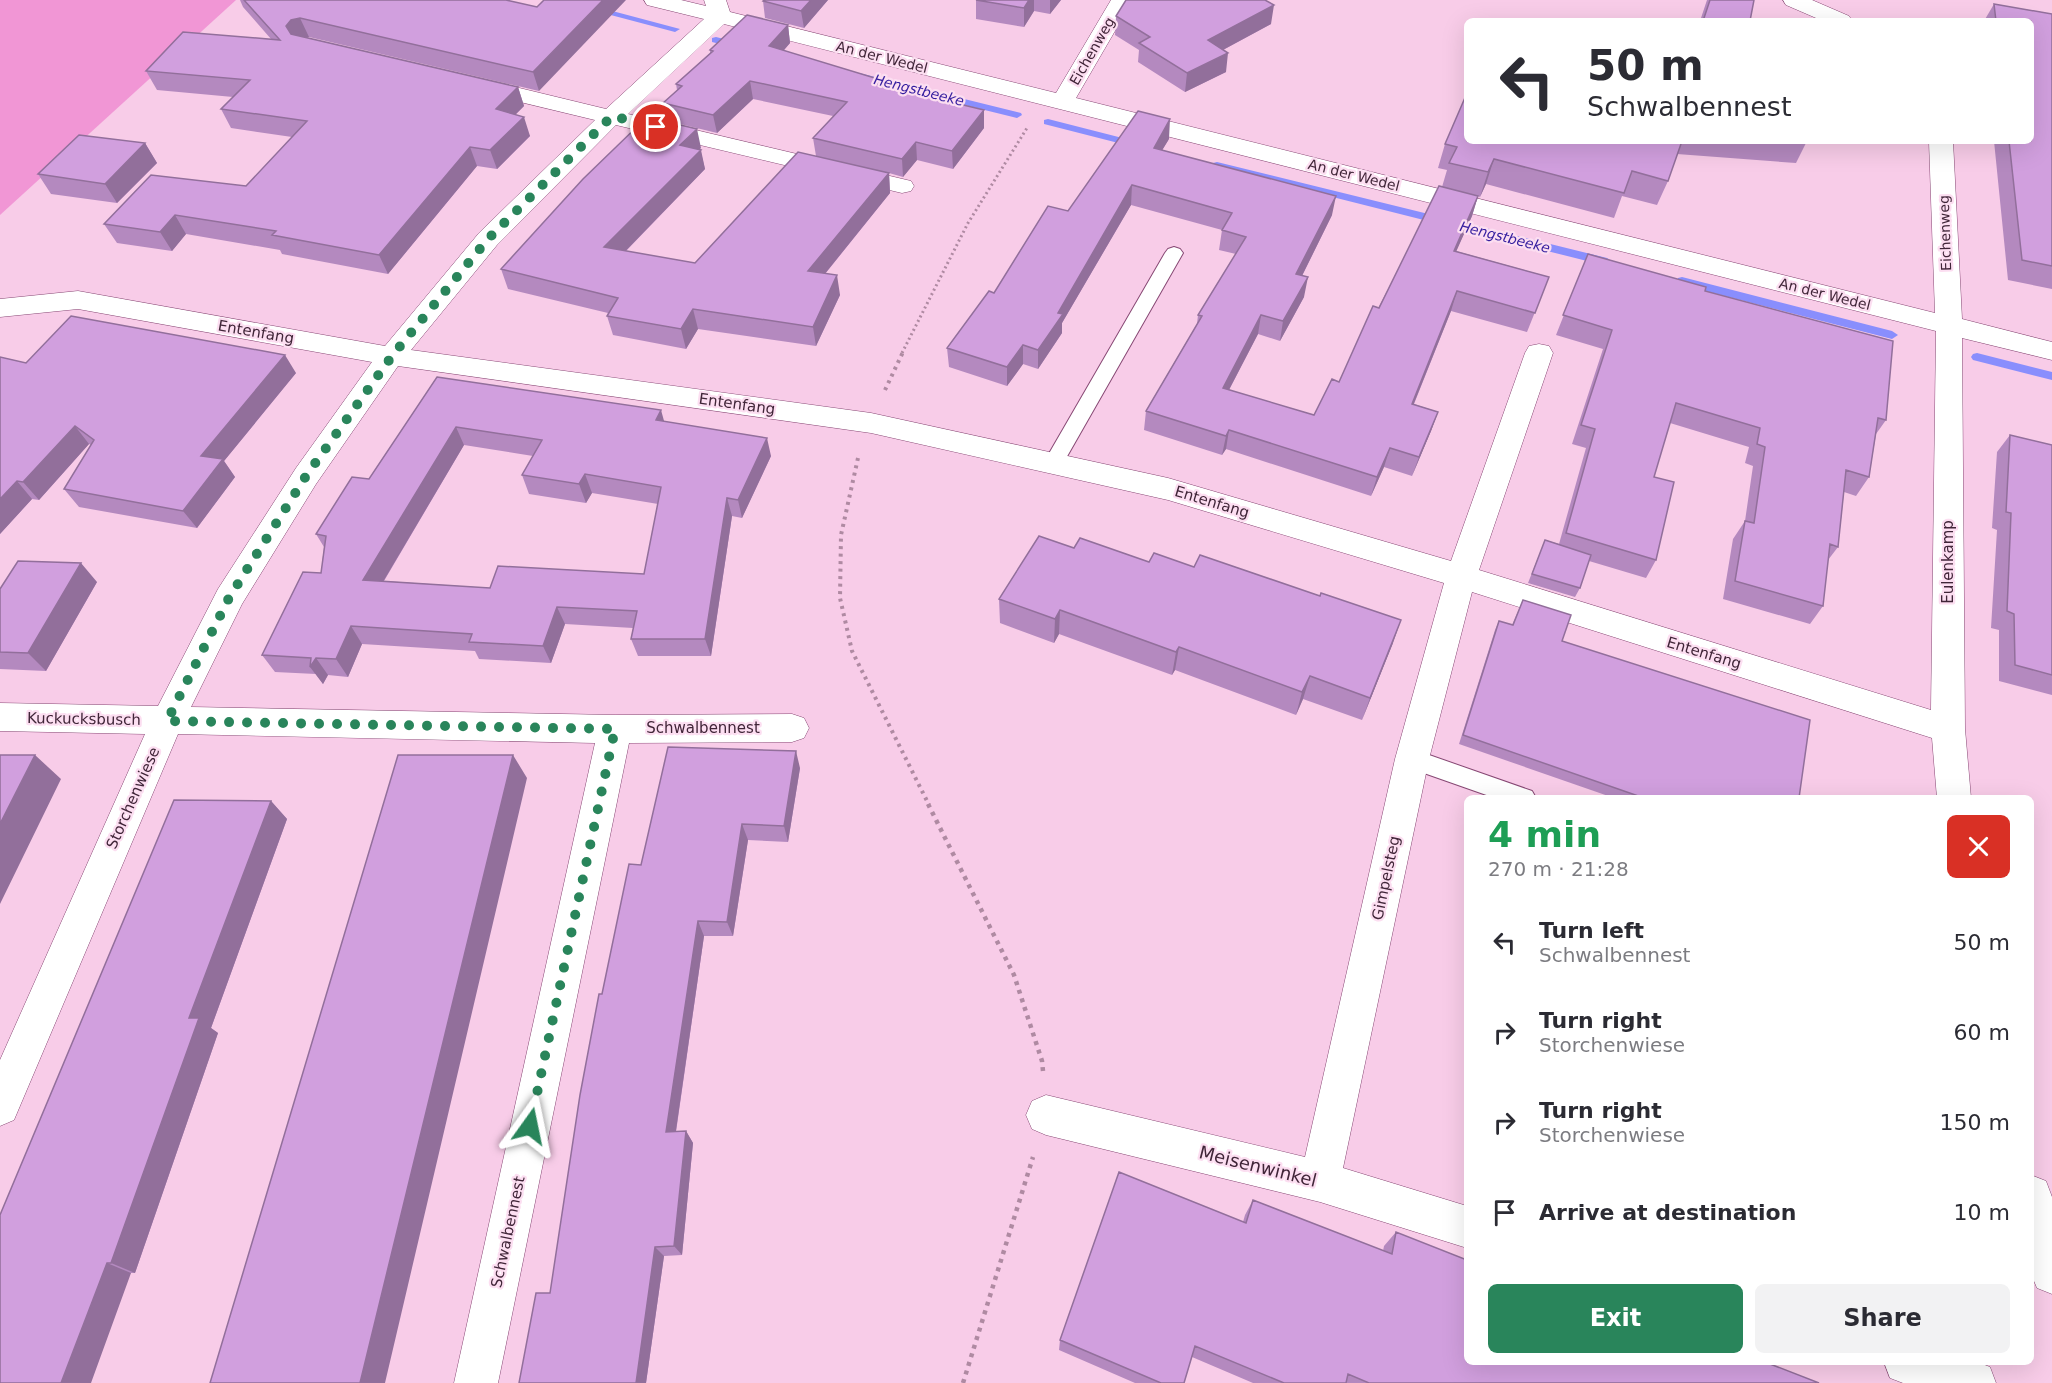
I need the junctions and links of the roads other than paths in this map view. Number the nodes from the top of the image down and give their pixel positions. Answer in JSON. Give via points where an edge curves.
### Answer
{"nodes":[{"id":1,"x":655,"y":0,"type":"edge"},
{"id":2,"x":1122,"y":0,"type":"edge"},
{"id":3,"x":1794,"y":0,"type":"edge"},
{"id":4,"x":717,"y":8,"type":"edge"},
{"id":5,"x":1834,"y":18,"type":"edge"},
{"id":6,"x":460,"y":81,"type":"edge"},
{"id":7,"x":1062,"y":102,"type":"junction"},
{"id":8,"x":612,"y":116,"type":"junction"},
{"id":9,"x":1941,"y":144,"type":"edge"},
{"id":10,"x":902,"y":186,"type":"dead end"},
{"id":11,"x":1174,"y":253,"type":"dead end"},
{"id":12,"x":0,"y":308,"type":"edge"},
{"id":13,"x":1949,"y":326,"type":"junction"},
{"id":14,"x":2052,"y":351,"type":"edge"},
{"id":15,"x":1539,"y":353,"type":"dead end"},
{"id":16,"x":392,"y":356,"type":"junction"},
{"id":17,"x":1054,"y":462,"type":"junction"},
{"id":18,"x":1461,"y":576,"type":"junction"},
{"id":19,"x":0,"y":717,"type":"edge"},
{"id":20,"x":167,"y":721,"type":"junction"},
{"id":21,"x":792,"y":728,"type":"dead end"},
{"id":22,"x":615,"y":729,"type":"junction"},
{"id":23,"x":1948,"y":729,"type":"junction"},
{"id":24,"x":1412,"y":759,"type":"junction"},
{"id":25,"x":1515,"y":795,"type":"edge"},
{"id":26,"x":1954,"y":795,"type":"edge"},
{"id":27,"x":0,"y":1106,"type":"edge"},
{"id":28,"x":1046,"y":1115,"type":"road end"},
{"id":29,"x":1320,"y":1181,"type":"junction"},
{"id":30,"x":2034,"y":1207,"type":"edge"},
{"id":31,"x":1464,"y":1226,"type":"edge"},
{"id":32,"x":2052,"y":1273,"type":"edge"},
{"id":33,"x":1916,"y":1365,"type":"edge"},
{"id":34,"x":476,"y":1383,"type":"edge"},
{"id":35,"x":1974,"y":1383,"type":"edge"}],
"edges":[{"from":1,"to":4,"type":"street","name":"An der Wedel"},
{"from":2,"to":7,"type":"street","name":"Eichenweg"},
{"from":3,"to":5,"type":"street"},
{"from":4,"to":7,"type":"street","name":"An der Wedel"},
{"from":4,"to":8,"type":"street","name":"Storchenwiese"},
{"from":6,"to":8,"type":"street"},
{"from":7,"to":13,"type":"street","name":"An der Wedel"},
{"from":8,"to":10,"type":"street"},
{"from":8,"to":16,"type":"street","name":"Storchenwiese","via":[[488,239]]},
{"from":9,"to":13,"type":"street","name":"Eichenweg"},
{"from":11,"to":17,"type":"lane"},
{"from":12,"to":16,"type":"street","name":"Entenfang","via":[[78,300]]},
{"from":13,"to":14,"type":"street","name":"An der Wedel"},
{"from":13,"to":23,"type":"street","name":"Eulenkamp"},
{"from":15,"to":18,"type":"street"},
{"from":16,"to":17,"type":"street","name":"Entenfang","via":[[871,423]]},
{"from":16,"to":20,"type":"street","name":"Storchenwiese","via":[[306,476],[229,598]]},
{"from":17,"to":18,"type":"street","name":"Entenfang","via":[[1168,489]]},
{"from":18,"to":23,"type":"street","name":"Entenfang"},
{"from":18,"to":24,"type":"street","name":"Gimpelsteg"},
{"from":19,"to":20,"type":"street","name":"Kuckucksbusch"},
{"from":20,"to":22,"type":"street","name":"Schwalbennest"},
{"from":20,"to":27,"type":"street","name":"Storchenwiese"},
{"from":21,"to":22,"type":"street","name":"Schwalbennest"},
{"from":22,"to":34,"type":"street","name":"Schwalbennest"},
{"from":23,"to":26,"type":"street","name":"Eulenkamp"},
{"from":24,"to":25,"type":"lane"},
{"from":24,"to":29,"type":"street","name":"Gimpelsteg"},
{"from":28,"to":29,"type":"street","name":"Meisenwinkel"},
{"from":29,"to":31,"type":"street","name":"Meisenwinkel"},
{"from":30,"to":32,"type":"street"},
{"from":33,"to":35,"type":"street"}]}
